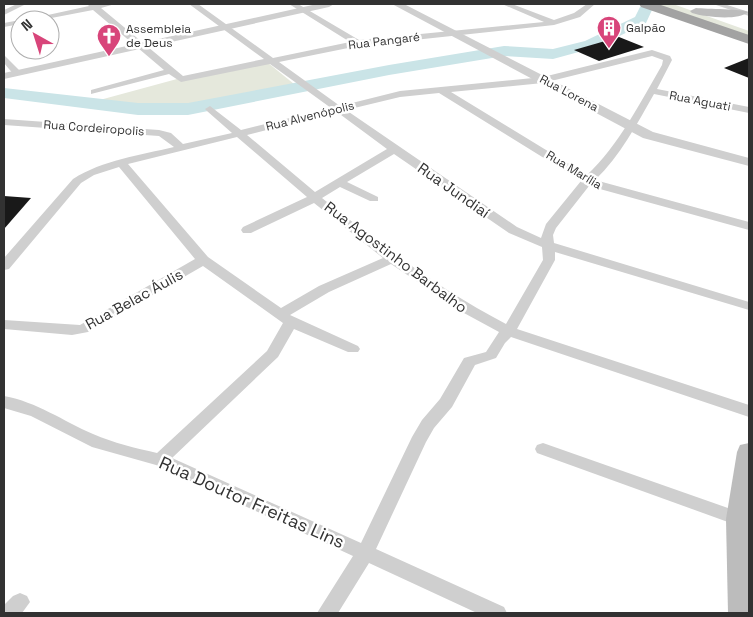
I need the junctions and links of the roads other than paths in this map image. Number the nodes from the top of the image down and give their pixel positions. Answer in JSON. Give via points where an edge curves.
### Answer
{"nodes":[{"id":1,"x":22,"y":4,"type":"edge"},
{"id":2,"x":111,"y":4,"type":"edge"},
{"id":3,"x":193,"y":4,"type":"edge"},
{"id":4,"x":294,"y":4,"type":"edge"},
{"id":5,"x":329,"y":4,"type":"edge"},
{"id":6,"x":397,"y":4,"type":"edge"},
{"id":7,"x":506,"y":4,"type":"edge"},
{"id":8,"x":591,"y":4,"type":"edge"},
{"id":9,"x":646,"y":4,"type":"edge"},
{"id":10,"x":678,"y":4,"type":"edge"},
{"id":11,"x":717,"y":4,"type":"edge"},
{"id":12,"x":93,"y":5,"type":"edge"},
{"id":13,"x":304,"y":10,"type":"junction"},
{"id":14,"x":696,"y":10,"type":"junction"},
{"id":15,"x":4,"y":13,"type":"edge"},
{"id":16,"x":60,"y":13,"type":"edge"},
{"id":17,"x":743,"y":16,"type":"edge"},
{"id":18,"x":554,"y":23,"type":"junction"},
{"id":19,"x":226,"y":27,"type":"junction"},
{"id":20,"x":456,"y":33,"type":"junction"},
{"id":21,"x":749,"y":40,"type":"edge"},
{"id":22,"x":358,"y":43,"type":"junction"},
{"id":23,"x":140,"y":46,"type":"junction"},
{"id":24,"x":657,"y":54,"type":"joint"},
{"id":25,"x":4,"y":58,"type":"edge"},
{"id":26,"x":272,"y":60,"type":"junction"},
{"id":27,"x":17,"y":73,"type":"junction"},
{"id":28,"x":172,"y":74,"type":"junction"},
{"id":29,"x":4,"y":76,"type":"edge"},
{"id":30,"x":543,"y":80,"type":"junction"},
{"id":31,"x":441,"y":90,"type":"junction"},
{"id":32,"x":651,"y":91,"type":"junction"},
{"id":33,"x":94,"y":92,"type":"dead end"},
{"id":34,"x":338,"y":108,"type":"junction"},
{"id":35,"x":210,"y":109,"type":"dead end"},
{"id":36,"x":749,"y":110,"type":"edge"},
{"id":37,"x":4,"y":122,"type":"edge"},
{"id":38,"x":631,"y":126,"type":"junction"},
{"id":39,"x":240,"y":134,"type":"junction"},
{"id":40,"x":180,"y":147,"type":"junction"},
{"id":41,"x":394,"y":149,"type":"junction"},
{"id":42,"x":749,"y":162,"type":"edge"},
{"id":43,"x":121,"y":163,"type":"junction"},
{"id":44,"x":587,"y":180,"type":"junction"},
{"id":45,"x":339,"y":182,"type":"junction"},
{"id":46,"x":316,"y":197,"type":"junction"},
{"id":47,"x":374,"y":199,"type":"dead end"},
{"id":48,"x":749,"y":226,"type":"edge"},
{"id":49,"x":247,"y":230,"type":"dead end"},
{"id":50,"x":549,"y":246,"type":"junction"},
{"id":51,"x":393,"y":258,"type":"junction"},
{"id":52,"x":203,"y":260,"type":"junction"},
{"id":53,"x":4,"y":266,"type":"edge"},
{"id":54,"x":749,"y":306,"type":"edge"},
{"id":55,"x":285,"y":318,"type":"junction"},
{"id":56,"x":4,"y":325,"type":"edge"},
{"id":57,"x":509,"y":331,"type":"junction"},
{"id":58,"x":353,"y":349,"type":"dead end"},
{"id":59,"x":4,"y":402,"type":"edge"},
{"id":60,"x":749,"y":411,"type":"edge"},
{"id":61,"x":543,"y":449,"type":"dead end"},
{"id":62,"x":749,"y":452,"type":"edge"},
{"id":63,"x":160,"y":460,"type":"junction"},
{"id":64,"x":738,"y":519,"type":"junction"},
{"id":65,"x":365,"y":553,"type":"junction"},
{"id":66,"x":327,"y":613,"type":"edge"},
{"id":67,"x":496,"y":613,"type":"edge"},
{"id":68,"x":742,"y":613,"type":"edge"}],
"edges":[{"from":1,"to":15,"type":"street"},
{"from":2,"to":12,"type":"street"},
{"from":3,"to":19,"type":"street","name":"Rua Jundiaí"},
{"from":4,"to":13,"type":"street"},
{"from":5,"to":13,"type":"street"},
{"from":6,"to":20,"type":"street","name":"Rua Lorena"},
{"from":7,"to":18,"type":"street"},
{"from":8,"to":18,"type":"street","name":"Rua Pangaré","via":[[577,15]]},
{"from":9,"to":21,"type":"highway"},
{"from":10,"to":14,"type":"highway"},
{"from":11,"to":17,"type":"street"},
{"from":12,"to":16,"type":"street"},
{"from":12,"to":23,"type":"street"},
{"from":13,"to":19,"type":"street"},
{"from":13,"to":22,"type":"street"},
{"from":14,"to":17,"type":"highway"},
{"from":14,"to":17,"type":"main road"},
{"from":18,"to":20,"type":"street","name":"Rua Pangaré"},
{"from":19,"to":23,"type":"street"},
{"from":19,"to":26,"type":"street","name":"Rua Jundiaí"},
{"from":20,"to":22,"type":"street","name":"Rua Pangaré"},
{"from":20,"to":30,"type":"street","name":"Rua Lorena"},
{"from":22,"to":26,"type":"street","name":"Rua Pangaré"},
{"from":23,"to":27,"type":"street"},
{"from":23,"to":28,"type":"street"},
{"from":24,"to":30,"type":"street","name":"Rua Alvenópolis"},
{"from":24,"to":32,"type":"street","via":[[668,60]]},
{"from":25,"to":27,"type":"street"},
{"from":26,"to":28,"type":"street","name":"Rua Pangaré","via":[[184,79]]},
{"from":26,"to":34,"type":"street","name":"Rua Jundiaí"},
{"from":27,"to":29,"type":"street"},
{"from":28,"to":33,"type":"street","name":"Rua Pangaré"},
{"from":30,"to":31,"type":"street","name":"Rua Alvenópolis"},
{"from":30,"to":38,"type":"street","name":"Rua Lorena"},
{"from":31,"to":34,"type":"street","name":"Rua Alvenópolis","via":[[400,94]]},
{"from":31,"to":44,"type":"street","name":"Rua Marília"},
{"from":32,"to":36,"type":"street","name":"Rua Aguati"},
{"from":32,"to":38,"type":"street"},
{"from":34,"to":39,"type":"street","name":"Rua Alvenópolis"},
{"from":34,"to":41,"type":"street","name":"Rua Jundiaí"},
{"from":35,"to":39,"type":"street","name":"Rua Agostinho Barbalho"},
{"from":37,"to":40,"type":"street","name":"Rua Cordeiropolis","via":[[159,133],[167,135]]},
{"from":38,"to":42,"type":"street","name":"Rua Lorena","via":[[662,140]]},
{"from":38,"to":44,"type":"street","via":[[602,167]]},
{"from":39,"to":40,"type":"street","name":"Rua Alvenópolis"},
{"from":39,"to":46,"type":"street","name":"Rua Agostinho Barbalho"},
{"from":40,"to":43,"type":"street","name":"Rua Alvenópolis"},
{"from":41,"to":45,"type":"street"},
{"from":41,"to":50,"type":"street","name":"Rua Jundiaí","via":[[513,230]]},
{"from":43,"to":52,"type":"street"},
{"from":43,"to":53,"type":"street","name":"Rua Alvenópolis","via":[[77,181]]},
{"from":44,"to":48,"type":"street","name":"Rua Marília","via":[[605,188]]},
{"from":44,"to":50,"type":"street","via":[[550,227],[547,235]]},
{"from":45,"to":46,"type":"street"},
{"from":45,"to":47,"type":"street"},
{"from":46,"to":49,"type":"street"},
{"from":46,"to":51,"type":"street","name":"Rua Agostinho Barbalho"},
{"from":50,"to":54,"type":"street","name":"Rua Jundiaí"},
{"from":50,"to":57,"type":"street","via":[[549,260]]},
{"from":51,"to":55,"type":"street","via":[[324,289]]},
{"from":51,"to":57,"type":"street","name":"Rua Agostinho Barbalho","via":[[450,300]]},
{"from":52,"to":55,"type":"street"},
{"from":52,"to":56,"type":"street","name":"Rua Belac Áulis","via":[[83,329]]},
{"from":55,"to":58,"type":"street"},
{"from":55,"to":63,"type":"street","via":[[273,354]]},
{"from":57,"to":60,"type":"street","name":"Rua Agostinho Barbalho"},
{"from":57,"to":65,"type":"street","via":[[499,340],[491,355],[469,362],[446,403],[428,424]]},
{"from":59,"to":63,"type":"street","name":"Rua Doutor Freitas Lins","via":[[18,404],[90,439]]},
{"from":61,"to":64,"type":"street"},
{"from":62,"to":64,"type":"main road"},
{"from":63,"to":65,"type":"street","name":"Rua Doutor Freitas Lins"},
{"from":64,"to":68,"type":"main road"},
{"from":65,"to":66,"type":"street"},
{"from":65,"to":67,"type":"street","name":"Rua Doutor Freitas Lins"}]}
